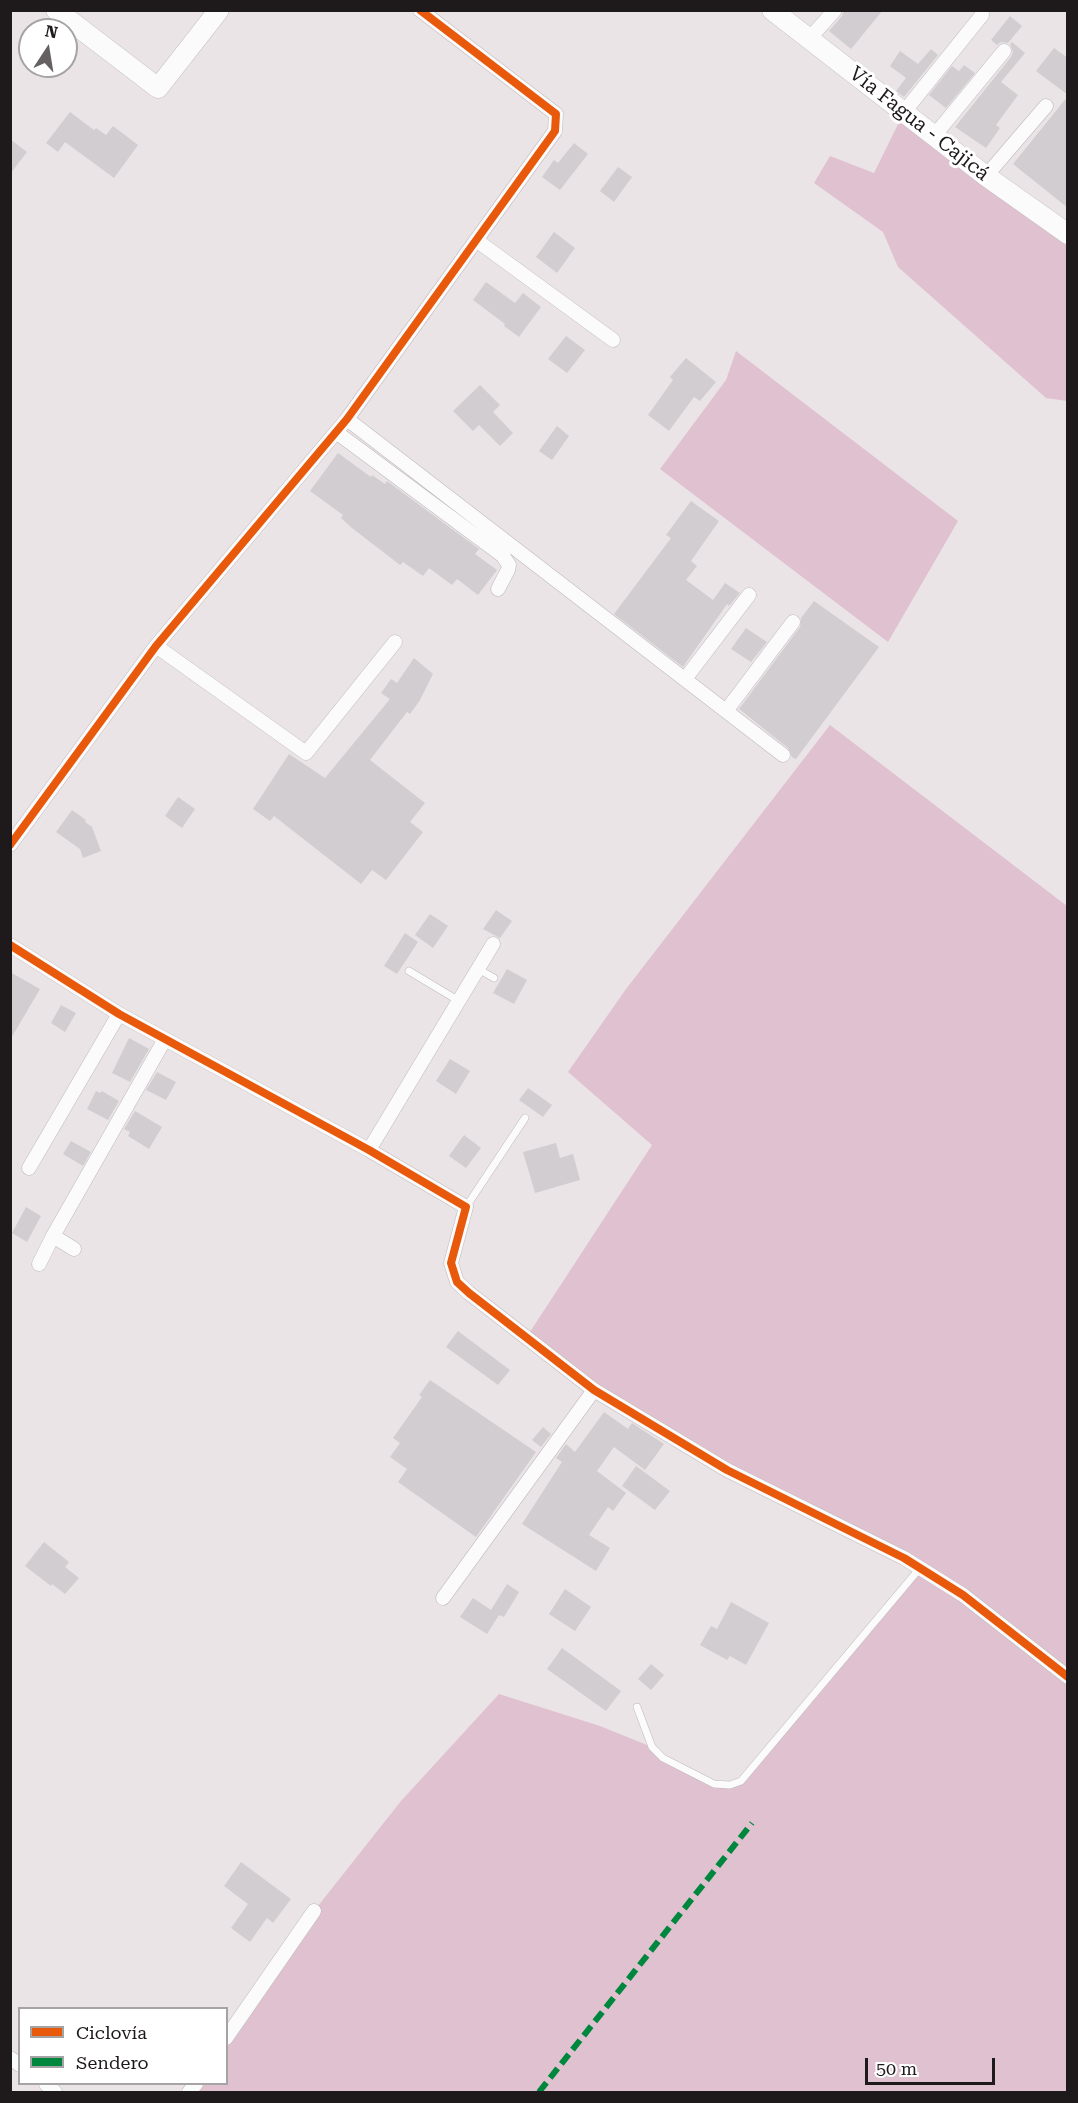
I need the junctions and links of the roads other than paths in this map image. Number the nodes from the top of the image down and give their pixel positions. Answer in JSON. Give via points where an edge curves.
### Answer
{"nodes":[{"id":1,"x":56,"y":10,"type":"edge"},
{"id":2,"x":219,"y":10,"type":"edge"},
{"id":3,"x":420,"y":10,"type":"edge"},
{"id":4,"x":772,"y":10,"type":"edge"},
{"id":5,"x":835,"y":10,"type":"edge"},
{"id":6,"x":982,"y":15,"type":"dead end"},
{"id":7,"x":809,"y":39,"type":"junction"},
{"id":8,"x":1004,"y":51,"type":"dead end"},
{"id":9,"x":1046,"y":106,"type":"dead end"},
{"id":10,"x":904,"y":112,"type":"junction"},
{"id":11,"x":934,"y":136,"type":"junction"},
{"id":12,"x":986,"y":176,"type":"junction"},
{"id":13,"x":1068,"y":234,"type":"edge"},
{"id":14,"x":476,"y":240,"type":"junction"},
{"id":15,"x":613,"y":340,"type":"dead end"},
{"id":16,"x":347,"y":419,"type":"junction"},
{"id":17,"x":336,"y":432,"type":"junction"},
{"id":18,"x":498,"y":589,"type":"dead end"},
{"id":19,"x":749,"y":595,"type":"dead end"},
{"id":20,"x":793,"y":622,"type":"dead end"},
{"id":21,"x":395,"y":642,"type":"dead end"},
{"id":22,"x":156,"y":645,"type":"junction"},
{"id":23,"x":685,"y":680,"type":"junction"},
{"id":24,"x":726,"y":711,"type":"junction"},
{"id":25,"x":783,"y":755,"type":"dead end"},
{"id":26,"x":10,"y":845,"type":"edge"},
{"id":27,"x":493,"y":944,"type":"dead end"},
{"id":28,"x":10,"y":945,"type":"edge"},
{"id":29,"x":478,"y":969,"type":"junction"},
{"id":30,"x":409,"y":971,"type":"dead end"},
{"id":31,"x":494,"y":978,"type":"dead end"},
{"id":32,"x":459,"y":1001,"type":"junction"},
{"id":33,"x":118,"y":1014,"type":"junction"},
{"id":34,"x":165,"y":1039,"type":"junction"},
{"id":35,"x":525,"y":1118,"type":"dead end"},
{"id":36,"x":369,"y":1150,"type":"junction"},
{"id":37,"x":28,"y":1168,"type":"dead end"},
{"id":38,"x":466,"y":1207,"type":"junction"},
{"id":39,"x":53,"y":1236,"type":"junction"},
{"id":40,"x":74,"y":1249,"type":"dead end"},
{"id":41,"x":39,"y":1264,"type":"dead end"},
{"id":42,"x":594,"y":1390,"type":"junction"},
{"id":43,"x":920,"y":1568,"type":"junction"},
{"id":44,"x":443,"y":1598,"type":"dead end"},
{"id":45,"x":1068,"y":1677,"type":"edge"},
{"id":46,"x":637,"y":1707,"type":"dead end"},
{"id":47,"x":314,"y":1911,"type":"dead end"},
{"id":48,"x":228,"y":2035,"type":"edge"}],
"edges":[{"from":1,"to":2,"type":"street","via":[[158,88]]},
{"from":3,"to":14,"type":"street","via":[[556,114],[555,131]]},
{"from":4,"to":7,"type":"street","name":"Vía Fagua - Cajicá"},
{"from":5,"to":7,"type":"street"},
{"from":6,"to":10,"type":"street"},
{"from":7,"to":10,"type":"street","name":"Vía Fagua - Cajicá"},
{"from":8,"to":11,"type":"street"},
{"from":9,"to":12,"type":"street"},
{"from":10,"to":11,"type":"street","name":"Vía Fagua - Cajicá"},
{"from":11,"to":12,"type":"street","name":"Vía Fagua - Cajicá"},
{"from":12,"to":13,"type":"street","name":"Vía Fagua - Cajicá"},
{"from":14,"to":15,"type":"street"},
{"from":14,"to":16,"type":"street"},
{"from":16,"to":17,"type":"street"},
{"from":16,"to":23,"type":"street"},
{"from":17,"to":18,"type":"street","via":[[503,556],[509,565]]},
{"from":17,"to":22,"type":"street"},
{"from":19,"to":23,"type":"street"},
{"from":20,"to":24,"type":"street"},
{"from":21,"to":22,"type":"street","via":[[306,753]]},
{"from":22,"to":26,"type":"street"},
{"from":23,"to":24,"type":"street"},
{"from":24,"to":25,"type":"street"},
{"from":27,"to":29,"type":"street"},
{"from":28,"to":33,"type":"street"},
{"from":29,"to":31,"type":"lane"},
{"from":29,"to":32,"type":"street"},
{"from":30,"to":32,"type":"lane"},
{"from":32,"to":36,"type":"street"},
{"from":33,"to":34,"type":"street"},
{"from":33,"to":37,"type":"street"},
{"from":34,"to":36,"type":"street"},
{"from":34,"to":39,"type":"street"},
{"from":35,"to":38,"type":"lane"},
{"from":36,"to":38,"type":"street"},
{"from":38,"to":42,"type":"street","via":[[451,1263],[458,1282]]},
{"from":39,"to":40,"type":"street"},
{"from":39,"to":41,"type":"street"},
{"from":42,"to":43,"type":"street","via":[[727,1470]]},
{"from":42,"to":44,"type":"street"},
{"from":43,"to":45,"type":"street","via":[[963,1595]]},
{"from":43,"to":46,"type":"lane","via":[[741,1781],[714,1784],[663,1758],[652,1747]]},
{"from":47,"to":48,"type":"street"}]}
